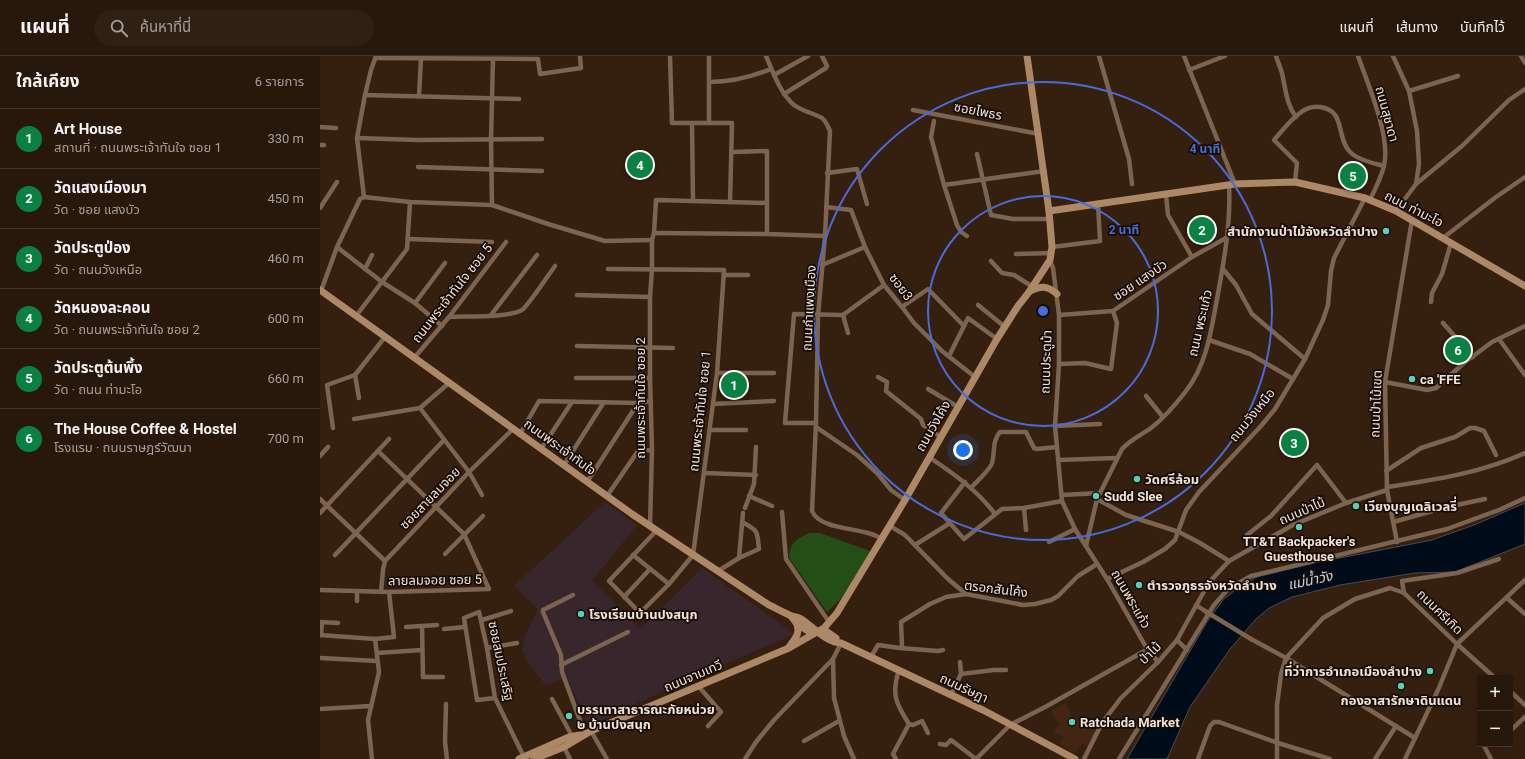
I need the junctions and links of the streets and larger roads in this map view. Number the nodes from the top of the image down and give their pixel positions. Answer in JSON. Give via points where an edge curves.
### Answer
{"nodes":[{"id":1,"x":580,"y":56,"type":"edge"},
{"id":2,"x":670,"y":56,"type":"edge"},
{"id":3,"x":709,"y":56,"type":"edge"},
{"id":4,"x":766,"y":56,"type":"edge"},
{"id":5,"x":808,"y":56,"type":"edge"},
{"id":6,"x":822,"y":56,"type":"edge"},
{"id":7,"x":1027,"y":56,"type":"edge"},
{"id":8,"x":1099,"y":56,"type":"edge"},
{"id":9,"x":1184,"y":56,"type":"edge"},
{"id":10,"x":1225,"y":56,"type":"edge"},
{"id":11,"x":1276,"y":56,"type":"edge"},
{"id":12,"x":1358,"y":56,"type":"edge"},
{"id":13,"x":1394,"y":56,"type":"edge"},
{"id":14,"x":1521,"y":56,"type":"edge"},
{"id":15,"x":376,"y":57,"type":"edge"},
{"id":16,"x":421,"y":59,"type":"junction"},
{"id":17,"x":493,"y":60,"type":"junction"},
{"id":18,"x":1525,"y":63,"type":"edge"},
{"id":19,"x":771,"y":69,"type":"junction"},
{"id":20,"x":1189,"y":70,"type":"junction"},
{"id":21,"x":774,"y":75,"type":"junction"},
{"id":22,"x":1458,"y":76,"type":"dead end"},
{"id":23,"x":710,"y":82,"type":"junction"},
{"id":24,"x":1525,"y":88,"type":"edge"},
{"id":25,"x":1409,"y":91,"type":"junction"},
{"id":26,"x":784,"y":94,"type":"junction"},
{"id":27,"x":365,"y":95,"type":"junction"},
{"id":28,"x":419,"y":96,"type":"junction"},
{"id":29,"x":492,"y":98,"type":"junction"},
{"id":30,"x":519,"y":99,"type":"dead end"},
{"id":31,"x":913,"y":110,"type":"dead end"},
{"id":32,"x":1296,"y":117,"type":"junction"},
{"id":33,"x":934,"y":121,"type":"dead end"},
{"id":34,"x":692,"y":123,"type":"junction"},
{"id":35,"x":709,"y":123,"type":"junction"},
{"id":36,"x":320,"y":127,"type":"edge"},
{"id":37,"x":336,"y":128,"type":"dead end"},
{"id":38,"x":1039,"y":134,"type":"junction"},
{"id":39,"x":357,"y":138,"type":"junction"},
{"id":40,"x":491,"y":139,"type":"junction"},
{"id":41,"x":542,"y":139,"type":"dead end"},
{"id":42,"x":732,"y":152,"type":"junction"},
{"id":43,"x":978,"y":154,"type":"dead end"},
{"id":44,"x":1384,"y":166,"type":"junction"},
{"id":45,"x":418,"y":168,"type":"dead end"},
{"id":46,"x":492,"y":170,"type":"junction"},
{"id":47,"x":542,"y":171,"type":"dead end"},
{"id":48,"x":1044,"y":171,"type":"junction"},
{"id":49,"x":827,"y":173,"type":"junction"},
{"id":50,"x":1525,"y":177,"type":"edge"},
{"id":51,"x":983,"y":180,"type":"junction"},
{"id":52,"x":337,"y":182,"type":"dead end"},
{"id":53,"x":1295,"y":182,"type":"junction"},
{"id":54,"x":1132,"y":184,"type":"dead end"},
{"id":55,"x":1232,"y":184,"type":"junction"},
{"id":56,"x":1416,"y":184,"type":"junction"},
{"id":57,"x":944,"y":185,"type":"junction"},
{"id":58,"x":1166,"y":195,"type":"junction"},
{"id":59,"x":364,"y":197,"type":"junction"},
{"id":60,"x":1367,"y":199,"type":"junction"},
{"id":61,"x":693,"y":200,"type":"junction"},
{"id":62,"x":410,"y":202,"type":"junction"},
{"id":63,"x":730,"y":202,"type":"junction"},
{"id":64,"x":767,"y":203,"type":"junction"},
{"id":65,"x":867,"y":204,"type":"dead end"},
{"id":66,"x":1098,"y":204,"type":"junction"},
{"id":67,"x":492,"y":205,"type":"junction"},
{"id":68,"x":826,"y":207,"type":"junction"},
{"id":69,"x":320,"y":208,"type":"edge"},
{"id":70,"x":1049,"y":211,"type":"junction"},
{"id":71,"x":1396,"y":211,"type":"junction"},
{"id":72,"x":1050,"y":219,"type":"junction"},
{"id":73,"x":1412,"y":220,"type":"junction"},
{"id":74,"x":654,"y":233,"type":"junction"},
{"id":75,"x":767,"y":234,"type":"junction"},
{"id":76,"x":825,"y":236,"type":"junction"},
{"id":77,"x":967,"y":236,"type":"dead end"},
{"id":78,"x":1226,"y":238,"type":"junction"},
{"id":79,"x":1443,"y":238,"type":"junction"},
{"id":80,"x":408,"y":239,"type":"junction"},
{"id":81,"x":652,"y":240,"type":"junction"},
{"id":82,"x":492,"y":242,"type":"dead end"},
{"id":83,"x":506,"y":242,"type":"dead end"},
{"id":84,"x":1451,"y":243,"type":"junction"},
{"id":85,"x":337,"y":247,"type":"junction"},
{"id":86,"x":865,"y":247,"type":"junction"},
{"id":87,"x":1051,"y":253,"type":"junction"},
{"id":88,"x":1016,"y":254,"type":"dead end"},
{"id":89,"x":372,"y":255,"type":"dead end"},
{"id":90,"x":537,"y":255,"type":"dead end"},
{"id":91,"x":1192,"y":257,"type":"junction"},
{"id":92,"x":991,"y":261,"type":"dead end"},
{"id":93,"x":445,"y":263,"type":"dead end"},
{"id":94,"x":822,"y":265,"type":"junction"},
{"id":95,"x":555,"y":266,"type":"dead end"},
{"id":96,"x":365,"y":268,"type":"junction"},
{"id":97,"x":608,"y":269,"type":"dead end"},
{"id":98,"x":1223,"y":269,"type":"junction"},
{"id":99,"x":652,"y":270,"type":"junction"},
{"id":100,"x":724,"y":272,"type":"junction"},
{"id":101,"x":748,"y":275,"type":"dead end"},
{"id":102,"x":382,"y":282,"type":"junction"},
{"id":103,"x":884,"y":286,"type":"junction"},
{"id":104,"x":1525,"y":286,"type":"edge"},
{"id":105,"x":1031,"y":289,"type":"junction"},
{"id":106,"x":321,"y":290,"type":"edge"},
{"id":107,"x":1057,"y":294,"type":"junction"},
{"id":108,"x":577,"y":295,"type":"dead end"},
{"id":109,"x":650,"y":297,"type":"junction"},
{"id":110,"x":1431,"y":302,"type":"dead end"},
{"id":111,"x":415,"y":303,"type":"junction"},
{"id":112,"x":978,"y":305,"type":"dead end"},
{"id":113,"x":902,"y":307,"type":"junction"},
{"id":114,"x":1113,"y":312,"type":"junction"},
{"id":115,"x":491,"y":315,"type":"junction"},
{"id":116,"x":843,"y":315,"type":"junction"},
{"id":117,"x":1059,"y":315,"type":"junction"},
{"id":118,"x":356,"y":316,"type":"junction"},
{"id":119,"x":818,"y":316,"type":"junction"},
{"id":120,"x":449,"y":317,"type":"junction"},
{"id":121,"x":1443,"y":323,"type":"dead end"},
{"id":122,"x":442,"y":326,"type":"junction"},
{"id":123,"x":964,"y":326,"type":"junction"},
{"id":124,"x":1525,"y":326,"type":"edge"},
{"id":125,"x":1005,"y":327,"type":"junction"},
{"id":126,"x":848,"y":333,"type":"dead end"},
{"id":127,"x":385,"y":337,"type":"junction"},
{"id":128,"x":997,"y":339,"type":"junction"},
{"id":129,"x":1499,"y":339,"type":"junction"},
{"id":130,"x":1209,"y":340,"type":"junction"},
{"id":131,"x":577,"y":346,"type":"dead end"},
{"id":132,"x":651,"y":348,"type":"junction"},
{"id":133,"x":673,"y":348,"type":"dead end"},
{"id":134,"x":949,"y":356,"type":"junction"},
{"id":135,"x":1473,"y":357,"type":"junction"},
{"id":136,"x":414,"y":358,"type":"junction"},
{"id":137,"x":1305,"y":359,"type":"junction"},
{"id":138,"x":1059,"y":364,"type":"junction"},
{"id":139,"x":774,"y":372,"type":"dead end"},
{"id":140,"x":717,"y":374,"type":"junction"},
{"id":141,"x":354,"y":375,"type":"junction"},
{"id":142,"x":1525,"y":375,"type":"edge"},
{"id":143,"x":878,"y":377,"type":"dead end"},
{"id":144,"x":975,"y":377,"type":"junction"},
{"id":145,"x":576,"y":378,"type":"dead end"},
{"id":146,"x":650,"y":378,"type":"junction"},
{"id":147,"x":1293,"y":378,"type":"junction"},
{"id":148,"x":1385,"y":382,"type":"junction"},
{"id":149,"x":449,"y":383,"type":"junction"},
{"id":150,"x":928,"y":389,"type":"dead end"},
{"id":151,"x":1146,"y":396,"type":"dead end"},
{"id":152,"x":359,"y":398,"type":"dead end"},
{"id":153,"x":651,"y":401,"type":"junction"},
{"id":154,"x":774,"y":401,"type":"dead end"},
{"id":155,"x":572,"y":402,"type":"junction"},
{"id":156,"x":604,"y":402,"type":"junction"},
{"id":157,"x":638,"y":403,"type":"junction"},
{"id":158,"x":713,"y":404,"type":"junction"},
{"id":159,"x":958,"y":407,"type":"junction"},
{"id":160,"x":420,"y":408,"type":"junction"},
{"id":161,"x":1163,"y":417,"type":"junction"},
{"id":162,"x":354,"y":419,"type":"dead end"},
{"id":163,"x":1100,"y":424,"type":"dead end"},
{"id":164,"x":816,"y":425,"type":"junction"},
{"id":165,"x":1055,"y":426,"type":"junction"},
{"id":166,"x":333,"y":428,"type":"dead end"},
{"id":167,"x":513,"y":429,"type":"junction"},
{"id":168,"x":710,"y":430,"type":"junction"},
{"id":169,"x":746,"y":430,"type":"dead end"},
{"id":170,"x":520,"y":434,"type":"junction"},
{"id":171,"x":941,"y":437,"type":"junction"},
{"id":172,"x":389,"y":439,"type":"dead end"},
{"id":173,"x":444,"y":440,"type":"junction"},
{"id":174,"x":1057,"y":446,"type":"junction"},
{"id":175,"x":328,"y":447,"type":"dead end"},
{"id":176,"x":756,"y":447,"type":"dead end"},
{"id":177,"x":542,"y":449,"type":"junction"},
{"id":178,"x":652,"y":450,"type":"junction"},
{"id":179,"x":378,"y":451,"type":"junction"},
{"id":180,"x":1525,"y":453,"type":"edge"},
{"id":181,"x":1496,"y":455,"type":"dead end"},
{"id":182,"x":320,"y":456,"type":"edge"},
{"id":183,"x":929,"y":457,"type":"junction"},
{"id":184,"x":1116,"y":458,"type":"junction"},
{"id":185,"x":1059,"y":460,"type":"junction"},
{"id":186,"x":564,"y":465,"type":"junction"},
{"id":187,"x":1386,"y":471,"type":"junction"},
{"id":188,"x":469,"y":472,"type":"junction"},
{"id":189,"x":705,"y":473,"type":"junction"},
{"id":190,"x":756,"y":475,"type":"junction"},
{"id":191,"x":408,"y":480,"type":"junction"},
{"id":192,"x":587,"y":482,"type":"junction"},
{"id":193,"x":965,"y":482,"type":"junction"},
{"id":194,"x":971,"y":488,"type":"junction"},
{"id":195,"x":1387,"y":488,"type":"junction"},
{"id":196,"x":1100,"y":493,"type":"junction"},
{"id":197,"x":482,"y":495,"type":"dead end"},
{"id":198,"x":607,"y":496,"type":"junction"},
{"id":199,"x":749,"y":496,"type":"junction"},
{"id":200,"x":1062,"y":498,"type":"junction"},
{"id":201,"x":1525,"y":498,"type":"edge"},
{"id":202,"x":320,"y":499,"type":"edge"},
{"id":203,"x":1097,"y":499,"type":"junction"},
{"id":204,"x":1485,"y":499,"type":"dead end"},
{"id":205,"x":906,"y":500,"type":"junction"},
{"id":206,"x":1346,"y":503,"type":"junction"},
{"id":207,"x":328,"y":506,"type":"junction"},
{"id":208,"x":436,"y":506,"type":"junction"},
{"id":209,"x":772,"y":506,"type":"dead end"},
{"id":210,"x":1024,"y":508,"type":"junction"},
{"id":211,"x":782,"y":512,"type":"dead end"},
{"id":212,"x":320,"y":513,"type":"edge"},
{"id":213,"x":995,"y":514,"type":"junction"},
{"id":214,"x":483,"y":516,"type":"dead end"},
{"id":215,"x":742,"y":522,"type":"junction"},
{"id":216,"x":1393,"y":522,"type":"junction"},
{"id":217,"x":950,"y":523,"type":"junction"},
{"id":218,"x":890,"y":526,"type":"junction"},
{"id":219,"x":654,"y":528,"type":"junction"},
{"id":220,"x":1075,"y":529,"type":"junction"},
{"id":221,"x":1026,"y":530,"type":"dead end"},
{"id":222,"x":1179,"y":532,"type":"junction"},
{"id":223,"x":356,"y":533,"type":"junction"},
{"id":224,"x":464,"y":534,"type":"junction"},
{"id":225,"x":1247,"y":536,"type":"dead end"},
{"id":226,"x":883,"y":539,"type":"junction"},
{"id":227,"x":1049,"y":542,"type":"dead end"},
{"id":228,"x":1397,"y":542,"type":"junction"},
{"id":229,"x":915,"y":545,"type":"junction"},
{"id":230,"x":1086,"y":546,"type":"junction"},
{"id":231,"x":445,"y":554,"type":"dead end"},
{"id":232,"x":335,"y":555,"type":"dead end"},
{"id":233,"x":633,"y":555,"type":"junction"},
{"id":234,"x":693,"y":555,"type":"junction"},
{"id":235,"x":739,"y":558,"type":"junction"},
{"id":236,"x":1499,"y":560,"type":"dead end"},
{"id":237,"x":385,"y":561,"type":"junction"},
{"id":238,"x":1230,"y":561,"type":"junction"},
{"id":239,"x":1097,"y":564,"type":"junction"},
{"id":240,"x":650,"y":569,"type":"junction"},
{"id":241,"x":718,"y":571,"type":"junction"},
{"id":242,"x":1107,"y":579,"type":"junction"},
{"id":243,"x":1525,"y":580,"type":"edge"},
{"id":244,"x":669,"y":584,"type":"junction"},
{"id":245,"x":320,"y":590,"type":"edge"},
{"id":246,"x":357,"y":591,"type":"junction"},
{"id":247,"x":381,"y":592,"type":"junction"},
{"id":248,"x":389,"y":592,"type":"junction"},
{"id":249,"x":1404,"y":593,"type":"junction"},
{"id":250,"x":966,"y":594,"type":"junction"},
{"id":251,"x":573,"y":595,"type":"dead end"},
{"id":252,"x":624,"y":597,"type":"junction"},
{"id":253,"x":1507,"y":598,"type":"junction"},
{"id":254,"x":357,"y":600,"type":"dead end"},
{"id":255,"x":842,"y":606,"type":"junction"},
{"id":256,"x":1196,"y":606,"type":"junction"},
{"id":257,"x":511,"y":611,"type":"dead end"},
{"id":258,"x":1525,"y":614,"type":"edge"},
{"id":259,"x":791,"y":616,"type":"junction"},
{"id":260,"x":827,"y":619,"type":"junction"},
{"id":261,"x":482,"y":620,"type":"junction"},
{"id":262,"x":321,"y":622,"type":"edge"},
{"id":263,"x":338,"y":623,"type":"dead end"},
{"id":264,"x":796,"y":624,"type":"junction"},
{"id":265,"x":437,"y":625,"type":"dead end"},
{"id":266,"x":422,"y":626,"type":"junction"},
{"id":267,"x":406,"y":627,"type":"dead end"},
{"id":268,"x":465,"y":627,"type":"junction"},
{"id":269,"x":444,"y":629,"type":"dead end"},
{"id":270,"x":628,"y":632,"type":"dead end"},
{"id":271,"x":818,"y":632,"type":"junction"},
{"id":272,"x":321,"y":635,"type":"edge"},
{"id":273,"x":375,"y":639,"type":"junction"},
{"id":274,"x":1177,"y":640,"type":"junction"},
{"id":275,"x":517,"y":643,"type":"dead end"},
{"id":276,"x":841,"y":643,"type":"junction"},
{"id":277,"x":1457,"y":644,"type":"junction"},
{"id":278,"x":488,"y":648,"type":"junction"},
{"id":279,"x":789,"y":648,"type":"junction"},
{"id":280,"x":900,"y":648,"type":"junction"},
{"id":281,"x":1148,"y":649,"type":"junction"},
{"id":282,"x":422,"y":650,"type":"junction"},
{"id":283,"x":943,"y":650,"type":"dead end"},
{"id":284,"x":1188,"y":650,"type":"junction"},
{"id":285,"x":377,"y":653,"type":"junction"},
{"id":286,"x":872,"y":657,"type":"junction"},
{"id":287,"x":320,"y":658,"type":"edge"},
{"id":288,"x":1286,"y":658,"type":"junction"},
{"id":289,"x":833,"y":659,"type":"junction"},
{"id":290,"x":377,"y":661,"type":"junction"},
{"id":291,"x":960,"y":662,"type":"dead end"},
{"id":292,"x":1158,"y":662,"type":"junction"},
{"id":293,"x":561,"y":665,"type":"junction"},
{"id":294,"x":899,"y":670,"type":"junction"},
{"id":295,"x":1006,"y":670,"type":"dead end"},
{"id":296,"x":961,"y":674,"type":"junction"},
{"id":297,"x":1492,"y":675,"type":"edge"},
{"id":298,"x":443,"y":676,"type":"dead end"},
{"id":299,"x":699,"y":686,"type":"junction"},
{"id":300,"x":1513,"y":694,"type":"edge"},
{"id":301,"x":951,"y":695,"type":"junction"},
{"id":302,"x":495,"y":698,"type":"junction"},
{"id":303,"x":552,"y":699,"type":"dead end"},
{"id":304,"x":446,"y":704,"type":"dead end"},
{"id":305,"x":1525,"y":705,"type":"edge"},
{"id":306,"x":371,"y":706,"type":"junction"},
{"id":307,"x":320,"y":709,"type":"edge"},
{"id":308,"x":1525,"y":717,"type":"edge"},
{"id":309,"x":840,"y":721,"type":"junction"},
{"id":310,"x":909,"y":724,"type":"junction"},
{"id":311,"x":1010,"y":725,"type":"junction"},
{"id":312,"x":708,"y":726,"type":"dead end"},
{"id":313,"x":1396,"y":726,"type":"junction"},
{"id":314,"x":1513,"y":728,"type":"edge"},
{"id":315,"x":587,"y":733,"type":"junction"},
{"id":316,"x":928,"y":733,"type":"dead end"},
{"id":317,"x":1415,"y":738,"type":"junction"},
{"id":318,"x":571,"y":739,"type":"junction"},
{"id":319,"x":804,"y":741,"type":"dead end"},
{"id":320,"x":1278,"y":743,"type":"junction"},
{"id":321,"x":940,"y":744,"type":"dead end"},
{"id":322,"x":564,"y":747,"type":"junction"},
{"id":323,"x":1485,"y":747,"type":"edge"},
{"id":324,"x":521,"y":758,"type":"edge"},
{"id":325,"x":372,"y":759,"type":"edge"},
{"id":326,"x":447,"y":759,"type":"edge"},
{"id":327,"x":534,"y":759,"type":"edge"},
{"id":328,"x":570,"y":759,"type":"edge"},
{"id":329,"x":607,"y":759,"type":"edge"},
{"id":330,"x":745,"y":759,"type":"edge"},
{"id":331,"x":854,"y":759,"type":"edge"},
{"id":332,"x":896,"y":759,"type":"edge"},
{"id":333,"x":976,"y":759,"type":"edge"},
{"id":334,"x":1075,"y":759,"type":"edge"},
{"id":335,"x":1084,"y":759,"type":"edge"},
{"id":336,"x":1119,"y":759,"type":"edge"},
{"id":337,"x":1198,"y":759,"type":"edge"},
{"id":338,"x":1277,"y":759,"type":"edge"},
{"id":339,"x":1330,"y":759,"type":"edge"},
{"id":340,"x":1375,"y":759,"type":"edge"},
{"id":341,"x":1405,"y":759,"type":"edge"},
{"id":342,"x":1491,"y":759,"type":"edge"}],
"edges":[{"from":1,"to":17,"type":"street","via":[[581,68],[540,74],[538,60]]},
{"from":2,"to":34,"type":"street","via":[[672,123]]},
{"from":3,"to":23,"type":"street"},
{"from":4,"to":19,"type":"street","name":"ถนนกำแพงเมือง"},
{"from":5,"to":21,"type":"street"},
{"from":6,"to":26,"type":"street","via":[[826,68]]},
{"from":7,"to":38,"type":"street","name":"ถนนประตูม้า"},
{"from":8,"to":54,"type":"street","via":[[1129,159]]},
{"from":9,"to":20,"type":"street"},
{"from":10,"to":20,"type":"street"},
{"from":11,"to":32,"type":"street","via":[[1285,94]]},
{"from":12,"to":44,"type":"street","name":"ถนนสุชาดา","via":[[1380,122],[1386,149]]},
{"from":13,"to":25,"type":"street"},
{"from":14,"to":18,"type":"street"},
{"from":15,"to":16,"type":"street"},
{"from":15,"to":27,"type":"street"},
{"from":16,"to":17,"type":"street"},
{"from":16,"to":28,"type":"street"},
{"from":17,"to":29,"type":"street"},
{"from":19,"to":21,"type":"street","name":"ถนนกำแพงเมือง"},
{"from":19,"to":23,"type":"street","via":[[730,82]]},
{"from":20,"to":55,"type":"street"},
{"from":21,"to":26,"type":"street","name":"ถนนกำแพงเมือง"},
{"from":22,"to":25,"type":"street"},
{"from":23,"to":35,"type":"street"},
{"from":24,"to":56,"type":"street"},
{"from":25,"to":56,"type":"street","via":[[1417,131],[1419,164]]},
{"from":26,"to":49,"type":"street","name":"ถนนกำแพงเมือง","via":[[793,104],[822,119],[830,131]]},
{"from":27,"to":28,"type":"street"},
{"from":27,"to":39,"type":"street"},
{"from":28,"to":29,"type":"street"},
{"from":29,"to":30,"type":"street"},
{"from":29,"to":40,"type":"street"},
{"from":31,"to":38,"type":"street","name":"ซอยไพธร"},
{"from":32,"to":44,"type":"street","via":[[1313,108],[1322,106],[1329,109],[1338,120],[1347,149],[1363,160]]},
{"from":32,"to":53,"type":"street","via":[[1274,140],[1297,164]]},
{"from":33,"to":57,"type":"street","via":[[931,137]]},
{"from":34,"to":35,"type":"street"},
{"from":34,"to":61,"type":"street"},
{"from":35,"to":42,"type":"street","via":[[732,123]]},
{"from":36,"to":37,"type":"street"},
{"from":38,"to":48,"type":"street","name":"ถนนประตูม้า"},
{"from":39,"to":40,"type":"street"},
{"from":39,"to":59,"type":"street"},
{"from":40,"to":41,"type":"street"},
{"from":40,"to":46,"type":"street"},
{"from":42,"to":63,"type":"street"},
{"from":42,"to":64,"type":"street","via":[[767,151]]},
{"from":43,"to":51,"type":"street"},
{"from":44,"to":60,"type":"street","name":"ถนนสุชาดา"},
{"from":45,"to":46,"type":"street"},
{"from":46,"to":47,"type":"street"},
{"from":46,"to":67,"type":"street"},
{"from":48,"to":51,"type":"street"},
{"from":48,"to":70,"type":"street","name":"ถนนประตูม้า"},
{"from":49,"to":65,"type":"street","via":[[857,169]]},
{"from":49,"to":68,"type":"street","name":"ถนนกำแพงเมือง"},
{"from":50,"to":79,"type":"street"},
{"from":51,"to":57,"type":"street"},
{"from":51,"to":72,"type":"street","via":[[992,215],[1013,219]]},
{"from":52,"to":69,"type":"street"},
{"from":53,"to":55,"type":"street","name":"ถนน ท่ามะโอ"},
{"from":53,"to":60,"type":"street","name":"ถนน ท่ามะโอ"},
{"from":55,"to":58,"type":"street","name":"ถนน ท่ามะโอ"},
{"from":55,"to":78,"type":"street","name":"ถนน พระแก้ว","via":[[1230,221]]},
{"from":56,"to":71,"type":"street"},
{"from":57,"to":77,"type":"street","via":[[957,225]]},
{"from":58,"to":66,"type":"street","name":"ถนน ท่ามะโอ"},
{"from":58,"to":91,"type":"street","via":[[1168,215]]},
{"from":59,"to":62,"type":"street"},
{"from":59,"to":85,"type":"street","via":[[360,199]]},
{"from":60,"to":71,"type":"street","name":"ถนน ท่ามะโอ"},
{"from":60,"to":137,"type":"street","name":"ถนนวังเหนือ","via":[[1334,258],[1328,305]]},
{"from":61,"to":63,"type":"street","name":"ถนนพระเจ้าทันใจ ซอย 2"},
{"from":61,"to":74,"type":"street","name":"ถนนพระเจ้าทันใจ ซอย 2","via":[[656,200]]},
{"from":62,"to":67,"type":"street"},
{"from":62,"to":80,"type":"street"},
{"from":63,"to":64,"type":"street","name":"ถนนพระเจ้าทันใจ ซอย 2"},
{"from":64,"to":75,"type":"street"},
{"from":66,"to":70,"type":"street","name":"ถนน ท่ามะโอ"},
{"from":66,"to":87,"type":"street","via":[[1100,241]]},
{"from":67,"to":81,"type":"street","via":[[605,241]]},
{"from":68,"to":76,"type":"street","name":"ถนนกำแพงเมือง"},
{"from":68,"to":86,"type":"street","name":"ซอย3","via":[[851,210]]},
{"from":70,"to":72,"type":"street","name":"ถนนประตูม้า"},
{"from":71,"to":73,"type":"street","name":"ถนน ท่ามะโอ"},
{"from":72,"to":87,"type":"street","name":"ถนนประตูม้า"},
{"from":73,"to":79,"type":"street","name":"ถนน ท่ามะโอ"},
{"from":73,"to":148,"type":"street","name":"ถนนป่าไม้เขต"},
{"from":74,"to":75,"type":"street"},
{"from":74,"to":81,"type":"street","name":"ถนนพระเจ้าทันใจ ซอย 2"},
{"from":75,"to":76,"type":"street"},
{"from":76,"to":94,"type":"street","name":"ถนนกำแพงเมือง"},
{"from":78,"to":91,"type":"street","name":"ซอย แสงบัว"},
{"from":78,"to":98,"type":"street","name":"ถนน พระแก้ว"},
{"from":79,"to":84,"type":"street","name":"ถนน ท่ามะโอ"},
{"from":80,"to":82,"type":"street"},
{"from":80,"to":102,"type":"street","via":[[407,249]]},
{"from":81,"to":99,"type":"street","name":"ถนนพระเจ้าทันใจ ซอย 2"},
{"from":83,"to":120,"type":"street","name":"ถนนพระเจ้าทันใจ ซอย 5"},
{"from":84,"to":104,"type":"street","name":"ถนน ท่ามะโอ"},
{"from":84,"to":110,"type":"street"},
{"from":85,"to":96,"type":"street"},
{"from":85,"to":106,"type":"street"},
{"from":86,"to":94,"type":"street"},
{"from":86,"to":103,"type":"street","name":"ซอย3"},
{"from":87,"to":88,"type":"street"},
{"from":87,"to":105,"type":"street","name":"ถนนวังโค้ง"},
{"from":87,"to":107,"type":"street","name":"ถนนประตูม้า"},
{"from":89,"to":96,"type":"street"},
{"from":90,"to":115,"type":"street"},
{"from":91,"to":114,"type":"street","name":"ซอย แสงบัว"},
{"from":92,"to":105,"type":"street","via":[[1002,274],[1014,275]]},
{"from":93,"to":111,"type":"street"},
{"from":94,"to":119,"type":"street","name":"ถนนกำแพงเมือง"},
{"from":95,"to":115,"type":"street","via":[[524,309],[515,313]]},
{"from":96,"to":102,"type":"street"},
{"from":97,"to":99,"type":"street"},
{"from":98,"to":130,"type":"street","name":"ถนน พระแก้ว"},
{"from":98,"to":137,"type":"street","via":[[1236,285],[1252,314]]},
{"from":99,"to":100,"type":"street"},
{"from":99,"to":109,"type":"street","name":"ถนนพระเจ้าทันใจ ซอย 2"},
{"from":100,"to":101,"type":"street"},
{"from":100,"to":140,"type":"street","name":"ถนนพระเจ้าทันใจ ซอย 1"},
{"from":102,"to":111,"type":"street"},
{"from":102,"to":118,"type":"street"},
{"from":103,"to":113,"type":"street","name":"ซอย3"},
{"from":103,"to":116,"type":"street"},
{"from":105,"to":107,"type":"street","via":[[1045,287]]},
{"from":105,"to":125,"type":"street","name":"ถนนวังโค้ง"},
{"from":106,"to":118,"type":"street","name":"ถนนพระเจ้าทันใจ"},
{"from":107,"to":117,"type":"street","name":"ถนนประตูม้า"},
{"from":108,"to":109,"type":"street"},
{"from":109,"to":132,"type":"street","name":"ถนนพระเจ้าทันใจ ซอย 2"},
{"from":111,"to":122,"type":"street"},
{"from":112,"to":125,"type":"street"},
{"from":113,"to":123,"type":"street","via":[[928,289]]},
{"from":113,"to":134,"type":"street","name":"ซอย3","via":[[914,323]]},
{"from":114,"to":117,"type":"street","name":"ซอย แสงบัว"},
{"from":114,"to":138,"type":"street","via":[[1117,323],[1111,369],[1085,363]]},
{"from":115,"to":120,"type":"street"},
{"from":116,"to":119,"type":"street"},
{"from":116,"to":126,"type":"street"},
{"from":117,"to":138,"type":"street","name":"ถนนประตูม้า"},
{"from":118,"to":127,"type":"street","name":"ถนนพระเจ้าทันใจ"},
{"from":119,"to":164,"type":"street","name":"ถนนกำแพงเมือง"},
{"from":119,"to":164,"type":"street","via":[[794,314],[785,423]]},
{"from":120,"to":122,"type":"street","name":"ถนนพระเจ้าทันใจ ซอย 5"},
{"from":121,"to":135,"type":"street"},
{"from":122,"to":136,"type":"street","name":"ถนนพระเจ้าทันใจ ซอย 5"},
{"from":123,"to":128,"type":"street","via":[[968,318]]},
{"from":123,"to":134,"type":"street"},
{"from":124,"to":129,"type":"street"},
{"from":125,"to":128,"type":"street","name":"ถนนวังโค้ง"},
{"from":127,"to":136,"type":"street","name":"ถนนพระเจ้าทันใจ"},
{"from":127,"to":141,"type":"street"},
{"from":128,"to":144,"type":"street","name":"ถนนวังโค้ง"},
{"from":129,"to":135,"type":"street"},
{"from":129,"to":142,"type":"street"},
{"from":130,"to":147,"type":"street","via":[[1250,354]]},
{"from":130,"to":161,"type":"street","name":"ถนน พระแก้ว","via":[[1197,375]]},
{"from":131,"to":132,"type":"street"},
{"from":132,"to":133,"type":"street"},
{"from":132,"to":146,"type":"street","name":"ถนนพระเจ้าทันใจ ซอย 2"},
{"from":134,"to":144,"type":"street","name":"ซอย3"},
{"from":135,"to":148,"type":"street","via":[[1436,388],[1427,390]]},
{"from":136,"to":149,"type":"street","name":"ถนนพระเจ้าทันใจ"},
{"from":137,"to":147,"type":"street","name":"ถนนวังเหนือ"},
{"from":138,"to":165,"type":"street","name":"ถนนประตูม้า"},
{"from":139,"to":140,"type":"street"},
{"from":140,"to":158,"type":"street","name":"ถนนพระเจ้าทันใจ ซอย 1"},
{"from":141,"to":152,"type":"street"},
{"from":141,"to":166,"type":"street","via":[[327,385]]},
{"from":143,"to":171,"type":"street","via":[[887,382],[886,391],[921,419],[923,425]]},
{"from":144,"to":159,"type":"street","name":"ถนนวังโค้ง"},
{"from":145,"to":146,"type":"street"},
{"from":146,"to":153,"type":"street","name":"ถนนพระเจ้าทันใจ ซอย 2"},
{"from":147,"to":222,"type":"street","name":"ถนนวังเหนือ","via":[[1266,420],[1199,492],[1186,510]]},
{"from":148,"to":187,"type":"street","name":"ถนนป่าไม้เขต"},
{"from":149,"to":160,"type":"street"},
{"from":149,"to":167,"type":"street","name":"ถนนพระเจ้าทันใจ"},
{"from":150,"to":159,"type":"street"},
{"from":151,"to":161,"type":"street"},
{"from":153,"to":157,"type":"street"},
{"from":153,"to":178,"type":"street","name":"ถนนพระเจ้าทันใจ ซอย 2"},
{"from":154,"to":158,"type":"street"},
{"from":155,"to":156,"type":"street"},
{"from":155,"to":170,"type":"street","via":[[539,401]]},
{"from":155,"to":177,"type":"street"},
{"from":156,"to":157,"type":"street"},
{"from":156,"to":186,"type":"street"},
{"from":157,"to":192,"type":"street"},
{"from":158,"to":168,"type":"street","name":"ถนนพระเจ้าทันใจ ซอย 1"},
{"from":159,"to":171,"type":"street","name":"ถนนวังโค้ง"},
{"from":160,"to":162,"type":"street"},
{"from":160,"to":173,"type":"street"},
{"from":161,"to":184,"type":"street","name":"ถนน พระแก้ว","via":[[1127,443]]},
{"from":163,"to":165,"type":"street"},
{"from":164,"to":205,"type":"street","via":[[857,455],[877,472],[891,490]]},
{"from":164,"to":226,"type":"street","name":"ถนนกำแพงเมือง","via":[[812,511],[819,520],[829,524],[869,533]]},
{"from":165,"to":174,"type":"street","name":"ถนนประตูม้า"},
{"from":167,"to":170,"type":"street","name":"ถนนพระเจ้าทันใจ"},
{"from":167,"to":188,"type":"street","name":"ซอยสายลมจอย"},
{"from":168,"to":169,"type":"street"},
{"from":168,"to":189,"type":"street","name":"ถนนพระเจ้าทันใจ ซอย 1"},
{"from":170,"to":177,"type":"street","name":"ถนนพระเจ้าทันใจ"},
{"from":171,"to":183,"type":"street","name":"ถนนวังโค้ง"},
{"from":172,"to":179,"type":"street"},
{"from":173,"to":188,"type":"street"},
{"from":173,"to":191,"type":"street"},
{"from":174,"to":185,"type":"street","name":"ถนนประตูม้า"},
{"from":174,"to":194,"type":"street","via":[[1037,449],[1026,432],[1000,432],[994,447],[992,464]]},
{"from":175,"to":182,"type":"street"},
{"from":176,"to":190,"type":"street"},
{"from":177,"to":186,"type":"street","name":"ถนนพระเจ้าทันใจ"},
{"from":178,"to":198,"type":"street","via":[[638,451]]},
{"from":178,"to":219,"type":"street","name":"ถนนพระเจ้าทันใจ ซอย 2"},
{"from":179,"to":191,"type":"street"},
{"from":179,"to":207,"type":"street"},
{"from":180,"to":195,"type":"street","name":"ถนนป่าไม้","via":[[1504,462],[1439,480]]},
{"from":181,"to":187,"type":"street","via":[[1484,431],[1470,428],[1455,437],[1421,448]]},
{"from":183,"to":193,"type":"street"},
{"from":183,"to":205,"type":"street","name":"ถนนวังโค้ง"},
{"from":184,"to":185,"type":"street"},
{"from":184,"to":196,"type":"street","name":"ถนน พระแก้ว"},
{"from":185,"to":200,"type":"street","name":"ถนนประตูม้า"},
{"from":186,"to":192,"type":"street","name":"ถนนพระเจ้าทันใจ"},
{"from":187,"to":195,"type":"street","name":"ถนนป่าไม้เขต"},
{"from":188,"to":197,"type":"street"},
{"from":188,"to":208,"type":"street","name":"ซอยสายลมจอย"},
{"from":189,"to":190,"type":"street"},
{"from":189,"to":234,"type":"street","name":"ถนนพระเจ้าทันใจ ซอย 1"},
{"from":190,"to":199,"type":"street"},
{"from":191,"to":208,"type":"street"},
{"from":191,"to":223,"type":"street"},
{"from":192,"to":198,"type":"street","name":"ถนนพระเจ้าทันใจ"},
{"from":193,"to":194,"type":"street"},
{"from":193,"to":217,"type":"street","via":[[941,513]]},
{"from":194,"to":213,"type":"street"},
{"from":195,"to":206,"type":"street","name":"ถนนป่าไม้"},
{"from":195,"to":216,"type":"street","name":"ถนนป่าไม้เขต"},
{"from":196,"to":200,"type":"street"},
{"from":196,"to":203,"type":"street","name":"ถนน พระแก้ว"},
{"from":198,"to":219,"type":"street","name":"ถนนพระเจ้าทันใจ"},
{"from":199,"to":209,"type":"street"},
{"from":199,"to":215,"type":"street"},
{"from":200,"to":210,"type":"street"},
{"from":200,"to":220,"type":"street","name":"ถนนประตูม้า"},
{"from":201,"to":228,"type":"street","via":[[1447,530]]},
{"from":202,"to":207,"type":"street"},
{"from":203,"to":222,"type":"street","via":[[1126,515]]},
{"from":203,"to":230,"type":"street","name":"ถนน พระแก้ว"},
{"from":204,"to":216,"type":"street"},
{"from":205,"to":218,"type":"street","name":"ถนนวังโค้ง"},
{"from":206,"to":225,"type":"street","via":[[1317,465],[1271,516]]},
{"from":206,"to":238,"type":"street","name":"ถนนป่าไม้","via":[[1293,525]]},
{"from":207,"to":212,"type":"street"},
{"from":207,"to":223,"type":"street"},
{"from":208,"to":224,"type":"street"},
{"from":208,"to":237,"type":"street","name":"ซอยสายลมจอย"},
{"from":210,"to":213,"type":"street","via":[[1002,509]]},
{"from":210,"to":221,"type":"street"},
{"from":211,"to":260,"type":"street","via":[[786,559]]},
{"from":213,"to":217,"type":"street","via":[[964,539]]},
{"from":214,"to":224,"type":"street"},
{"from":215,"to":235,"type":"street"},
{"from":215,"to":235,"type":"street","via":[[758,533],[759,550]]},
{"from":216,"to":228,"type":"street","name":"ถนนป่าไม้เขต"},
{"from":217,"to":229,"type":"street"},
{"from":218,"to":226,"type":"street","name":"ถนนวังโค้ง"},
{"from":218,"to":229,"type":"street"},
{"from":219,"to":233,"type":"street"},
{"from":219,"to":234,"type":"street","name":"ถนนพระเจ้าทันใจ"},
{"from":220,"to":227,"type":"street"},
{"from":220,"to":230,"type":"street","name":"ถนนประตูม้า"},
{"from":222,"to":238,"type":"street"},
{"from":222,"to":242,"type":"street","name":"ถนนวังเหนือ","via":[[1175,540],[1164,549]]},
{"from":223,"to":232,"type":"street"},
{"from":223,"to":237,"type":"street"},
{"from":224,"to":231,"type":"street"},
{"from":224,"to":248,"type":"street","name":"ลายลมจอย ซอย 5","via":[[489,590]]},
{"from":226,"to":255,"type":"street","name":"ถนนวังโค้ง"},
{"from":228,"to":284,"type":"street","via":[[1251,576],[1228,589],[1214,604]]},
{"from":229,"to":250,"type":"street"},
{"from":230,"to":239,"type":"street","name":"ถนนพระแก้ว"},
{"from":233,"to":240,"type":"street"},
{"from":233,"to":252,"type":"street","via":[[609,581]]},
{"from":234,"to":241,"type":"street","name":"ถนนพระเจ้าทันใจ"},
{"from":234,"to":244,"type":"street"},
{"from":235,"to":241,"type":"street"},
{"from":236,"to":249,"type":"street","via":[[1457,573],[1402,581]]},
{"from":237,"to":247,"type":"street"},
{"from":238,"to":256,"type":"street","name":"ป่าไม้","via":[[1214,577]]},
{"from":239,"to":242,"type":"street","name":"ถนนพระแก้ว"},
{"from":239,"to":250,"type":"street","name":"ตรอกสันโค้ง","via":[[1078,576],[1058,596],[1035,604],[1023,605]]},
{"from":240,"to":244,"type":"street"},
{"from":240,"to":252,"type":"street"},
{"from":241,"to":259,"type":"street","name":"ถนนพระเจ้าทันใจ","via":[[769,605]]},
{"from":242,"to":281,"type":"street","name":"ถนนพระแก้ว"},
{"from":243,"to":253,"type":"street"},
{"from":244,"to":252,"type":"street","via":[[640,613]]},
{"from":245,"to":246,"type":"street","name":"ลายลมจอย ซอย 5"},
{"from":246,"to":247,"type":"street","name":"ลายลมจอย ซอย 5"},
{"from":246,"to":254,"type":"street"},
{"from":247,"to":248,"type":"street","name":"ลายลมจอย ซอย 5"},
{"from":248,"to":273,"type":"street","via":[[394,637]]},
{"from":249,"to":277,"type":"street","name":"ถนนศรีเกิด"},
{"from":249,"to":288,"type":"street","name":"ถนนศรีเกิด","via":[[1390,588],[1355,599],[1323,618]]},
{"from":250,"to":280,"type":"street","name":"ตรอกสันโค้ง","via":[[946,597],[901,622]]},
{"from":251,"to":293,"type":"street","via":[[543,610],[561,655]]},
{"from":253,"to":258,"type":"street"},
{"from":253,"to":277,"type":"street"},
{"from":255,"to":260,"type":"street","name":"ถนนวังโค้ง"},
{"from":255,"to":271,"type":"street","name":"ถนนวังโค้ง"},
{"from":256,"to":274,"type":"street","name":"ป่าไม้"},
{"from":256,"to":288,"type":"street","bridge":true},
{"from":257,"to":261,"type":"street"},
{"from":259,"to":264,"type":"street"},
{"from":259,"to":271,"type":"street","name":"ถนนพระเจ้าทันใจ","via":[[799,618]]},
{"from":260,"to":271,"type":"street","name":"ถนนวังโค้ง"},
{"from":261,"to":268,"type":"street","name":"ซอยสมประเสริฐ","via":[[479,612],[464,618]]},
{"from":261,"to":278,"type":"street","name":"ซอยสมประเสริฐ"},
{"from":262,"to":263,"type":"street"},
{"from":262,"to":272,"type":"street"},
{"from":264,"to":271,"type":"street","via":[[808,631]]},
{"from":264,"to":279,"type":"street","via":[[799,630]]},
{"from":265,"to":266,"type":"street"},
{"from":266,"to":267,"type":"street"},
{"from":266,"to":282,"type":"street"},
{"from":268,"to":269,"type":"street"},
{"from":268,"to":302,"type":"street","via":[[477,700]]},
{"from":270,"to":293,"type":"street"},
{"from":271,"to":276,"type":"street","name":"ถนนรัษฎา","via":[[836,643]]},
{"from":271,"to":279,"type":"street","name":"ถนนจามเทวี"},
{"from":272,"to":273,"type":"street"},
{"from":273,"to":285,"type":"street"},
{"from":274,"to":284,"type":"street"},
{"from":274,"to":292,"type":"street","name":"ป่าไม้"},
{"from":275,"to":278,"type":"street"},
{"from":276,"to":286,"type":"street","name":"ถนนรัษฎา"},
{"from":276,"to":289,"type":"street"},
{"from":277,"to":297,"type":"street","name":"ถนนศรีเกิด"},
{"from":277,"to":317,"type":"street"},
{"from":278,"to":302,"type":"street","name":"ซอยสมประเสริฐ"},
{"from":279,"to":299,"type":"street","name":"ถนนจามเทวี"},
{"from":280,"to":283,"type":"street"},
{"from":280,"to":286,"type":"street","via":[[878,645]]},
{"from":281,"to":292,"type":"street","name":"ถนนพระแก้ว"},
{"from":281,"to":311,"type":"street"},
{"from":282,"to":285,"type":"street"},
{"from":282,"to":298,"type":"street","via":[[423,677]]},
{"from":284,"to":336,"type":"street"},
{"from":285,"to":290,"type":"street"},
{"from":286,"to":294,"type":"street","name":"ถนนรัษฎา"},
{"from":287,"to":290,"type":"street"},
{"from":288,"to":313,"type":"street"},
{"from":288,"to":320,"type":"street","via":[[1277,704]]},
{"from":289,"to":309,"type":"street","via":[[834,698]]},
{"from":289,"to":330,"type":"street","via":[[774,720]]},
{"from":290,"to":306,"type":"street","via":[[379,672]]},
{"from":291,"to":296,"type":"street"},
{"from":292,"to":335,"type":"street","name":"ป่าไม้","via":[[1121,698],[1102,723]]},
{"from":293,"to":315,"type":"street"},
{"from":294,"to":301,"type":"street","name":"ถนนรัษฎา"},
{"from":294,"to":310,"type":"street","via":[[894,684],[895,696]]},
{"from":295,"to":296,"type":"street"},
{"from":296,"to":301,"type":"street"},
{"from":299,"to":312,"type":"street","via":[[722,712]]},
{"from":299,"to":315,"type":"street","name":"ถนนจามเทวี"},
{"from":300,"to":305,"type":"street"},
{"from":301,"to":311,"type":"street","name":"ถนนรัษฎา"},
{"from":302,"to":324,"type":"street","name":"ซอยสมประเสริฐ"},
{"from":303,"to":318,"type":"street"},
{"from":304,"to":326,"type":"street"},
{"from":306,"to":307,"type":"street"},
{"from":306,"to":325,"type":"street","via":[[368,720]]},
{"from":308,"to":314,"type":"street"},
{"from":309,"to":319,"type":"street"},
{"from":309,"to":331,"type":"street"},
{"from":310,"to":316,"type":"street","via":[[922,721]]},
{"from":310,"to":332,"type":"street","via":[[893,754]]},
{"from":311,"to":333,"type":"street"},
{"from":311,"to":334,"type":"street","name":"ถนนรัษฎา"},
{"from":313,"to":317,"type":"street"},
{"from":313,"to":340,"type":"street"},
{"from":315,"to":318,"type":"street","name":"ถนนจามเทวี"},
{"from":315,"to":329,"type":"street"},
{"from":317,"to":341,"type":"street"},
{"from":318,"to":322,"type":"street","name":"ถนนจามเทวี"},
{"from":318,"to":324,"type":"street","name":"ถนนจามเทวี"},
{"from":320,"to":337,"type":"street","via":[[1214,722],[1210,726]]},
{"from":320,"to":338,"type":"street"},
{"from":320,"to":339,"type":"street"},
{"from":321,"to":333,"type":"street","via":[[946,745],[951,740]]},
{"from":322,"to":327,"type":"street","name":"ถนนจามเทวี"},
{"from":322,"to":328,"type":"street"},
{"from":323,"to":342,"type":"street"}]}
